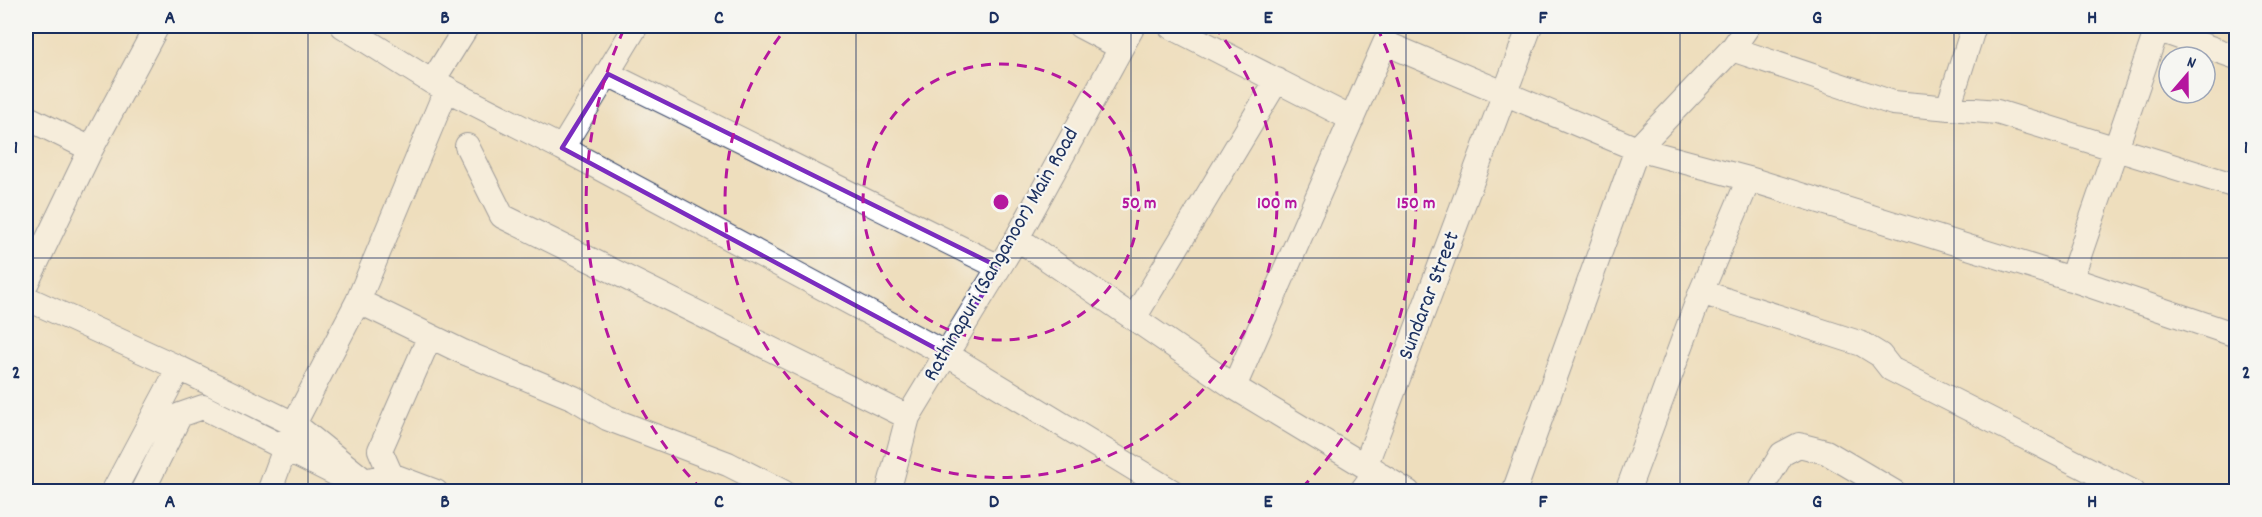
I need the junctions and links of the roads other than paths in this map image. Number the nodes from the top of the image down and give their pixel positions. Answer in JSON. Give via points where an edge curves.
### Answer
{"nodes":[{"id":1,"x":157,"y":26,"type":"edge"},
{"id":2,"x":343,"y":26,"type":"edge"},
{"id":3,"x":467,"y":26,"type":"edge"},
{"id":4,"x":636,"y":26,"type":"edge"},
{"id":5,"x":1080,"y":26,"type":"edge"},
{"id":6,"x":1133,"y":26,"type":"edge"},
{"id":7,"x":1170,"y":26,"type":"edge"},
{"id":8,"x":1530,"y":26,"type":"edge"},
{"id":9,"x":1748,"y":26,"type":"edge"},
{"id":10,"x":1974,"y":26,"type":"edge"},
{"id":11,"x":2155,"y":27,"type":"edge"},
{"id":12,"x":1120,"y":47,"type":"junction"},
{"id":13,"x":1732,"y":49,"type":"junction"},
{"id":14,"x":2236,"y":57,"type":"edge"},
{"id":15,"x":608,"y":74,"type":"junction"},
{"id":16,"x":1277,"y":80,"type":"junction"},
{"id":17,"x":440,"y":85,"type":"junction"},
{"id":18,"x":1507,"y":93,"type":"junction"},
{"id":19,"x":1948,"y":108,"type":"junction"},
{"id":20,"x":26,"y":117,"type":"edge"},
{"id":21,"x":1352,"y":119,"type":"junction"},
{"id":22,"x":467,"y":146,"type":"dead end"},
{"id":23,"x":562,"y":148,"type":"junction"},
{"id":24,"x":91,"y":149,"type":"junction"},
{"id":25,"x":1637,"y":149,"type":"junction"},
{"id":26,"x":2115,"y":149,"type":"junction"},
{"id":27,"x":1749,"y":179,"type":"junction"},
{"id":28,"x":2236,"y":186,"type":"edge"},
{"id":29,"x":1017,"y":237,"type":"junction"},
{"id":30,"x":999,"y":267,"type":"junction"},
{"id":31,"x":2071,"y":279,"type":"junction"},
{"id":32,"x":26,"y":284,"type":"edge"},
{"id":33,"x":1701,"y":292,"type":"junction"},
{"id":34,"x":26,"y":298,"type":"edge"},
{"id":35,"x":358,"y":301,"type":"junction"},
{"id":36,"x":1134,"y":318,"type":"junction"},
{"id":37,"x":2236,"y":335,"type":"edge"},
{"id":38,"x":430,"y":336,"type":"junction"},
{"id":39,"x":946,"y":354,"type":"junction"},
{"id":40,"x":179,"y":368,"type":"junction"},
{"id":41,"x":1234,"y":387,"type":"junction"},
{"id":42,"x":908,"y":417,"type":"junction"},
{"id":43,"x":294,"y":424,"type":"junction"},
{"id":44,"x":285,"y":450,"type":"junction"},
{"id":45,"x":1371,"y":468,"type":"junction"},
{"id":46,"x":391,"y":475,"type":"junction"},
{"id":47,"x":742,"y":482,"type":"edge"},
{"id":48,"x":2123,"y":489,"type":"edge"},
{"id":49,"x":113,"y":492,"type":"edge"},
{"id":50,"x":142,"y":492,"type":"edge"},
{"id":51,"x":269,"y":492,"type":"edge"},
{"id":52,"x":372,"y":492,"type":"edge"},
{"id":53,"x":436,"y":492,"type":"edge"},
{"id":54,"x":783,"y":492,"type":"edge"},
{"id":55,"x":888,"y":492,"type":"edge"},
{"id":56,"x":1173,"y":492,"type":"edge"},
{"id":57,"x":1361,"y":492,"type":"edge"},
{"id":58,"x":1408,"y":492,"type":"edge"},
{"id":59,"x":1514,"y":492,"type":"edge"},
{"id":60,"x":1627,"y":492,"type":"edge"},
{"id":61,"x":1759,"y":492,"type":"edge"},
{"id":62,"x":1894,"y":492,"type":"edge"}],
"edges":[{"from":1,"to":24,"type":"street"},
{"from":2,"to":17,"type":"street"},
{"from":3,"to":17,"type":"street"},
{"from":4,"to":15,"type":"street"},
{"from":5,"to":12,"type":"street"},
{"from":6,"to":12,"type":"street","name":"Rathinapuri (Sanganoor) Main Road"},
{"from":7,"to":16,"type":"street"},
{"from":8,"to":18,"type":"street","name":"Sundarar Street"},
{"from":9,"to":13,"type":"street"},
{"from":10,"to":19,"type":"street"},
{"from":11,"to":14,"type":"street"},
{"from":11,"to":26,"type":"street"},
{"from":12,"to":29,"type":"street","name":"Rathinapuri (Sanganoor) Main Road"},
{"from":13,"to":19,"type":"street","via":[[1893,103]]},
{"from":13,"to":25,"type":"street"},
{"from":15,"to":23,"type":"street"},
{"from":15,"to":30,"type":"street"},
{"from":16,"to":21,"type":"street"},
{"from":16,"to":36,"type":"street"},
{"from":17,"to":23,"type":"street"},
{"from":17,"to":35,"type":"street"},
{"from":18,"to":21,"type":"street","via":[[1384,43]]},
{"from":18,"to":25,"type":"street"},
{"from":18,"to":45,"type":"street","name":"Sundarar Street"},
{"from":19,"to":26,"type":"street","via":[[1997,112]]},
{"from":20,"to":24,"type":"street"},
{"from":21,"to":41,"type":"street"},
{"from":22,"to":42,"type":"street","via":[[502,216]]},
{"from":23,"to":39,"type":"street"},
{"from":24,"to":32,"type":"street"},
{"from":25,"to":27,"type":"street"},
{"from":25,"to":59,"type":"street"},
{"from":26,"to":28,"type":"street"},
{"from":26,"to":31,"type":"street"},
{"from":27,"to":31,"type":"street"},
{"from":27,"to":33,"type":"street"},
{"from":29,"to":30,"type":"street","name":"Rathinapuri (Sanganoor) Main Road"},
{"from":29,"to":36,"type":"street"},
{"from":30,"to":39,"type":"street","name":"Rathinapuri (Sanganoor) Main Road"},
{"from":31,"to":37,"type":"street"},
{"from":33,"to":48,"type":"street","via":[[1862,344],[1880,355],[1891,369]]},
{"from":33,"to":60,"type":"street"},
{"from":34,"to":40,"type":"street"},
{"from":35,"to":38,"type":"street"},
{"from":35,"to":43,"type":"street"},
{"from":36,"to":41,"type":"street"},
{"from":38,"to":46,"type":"street","via":[[380,450]]},
{"from":38,"to":47,"type":"street","via":[[574,398],[607,418]]},
{"from":39,"to":42,"type":"street","name":"Rathinapuri (Sanganoor) Main Road"},
{"from":39,"to":56,"type":"street"},
{"from":40,"to":43,"type":"street"},
{"from":40,"to":49,"type":"street"},
{"from":41,"to":45,"type":"street"},
{"from":42,"to":55,"type":"street","name":"Rathinapuri (Sanganoor) Main Road"},
{"from":43,"to":44,"type":"street"},
{"from":43,"to":46,"type":"street","via":[[365,481]]},
{"from":44,"to":50,"type":"street","via":[[203,407],[180,415]]},
{"from":44,"to":51,"type":"street"},
{"from":44,"to":52,"type":"street"},
{"from":45,"to":57,"type":"street","name":"Sundarar Street"},
{"from":45,"to":58,"type":"street"},
{"from":46,"to":53,"type":"street"},
{"from":47,"to":54,"type":"street"},
{"from":61,"to":62,"type":"street","via":[[1782,454],[1799,445],[1826,452]]}]}
